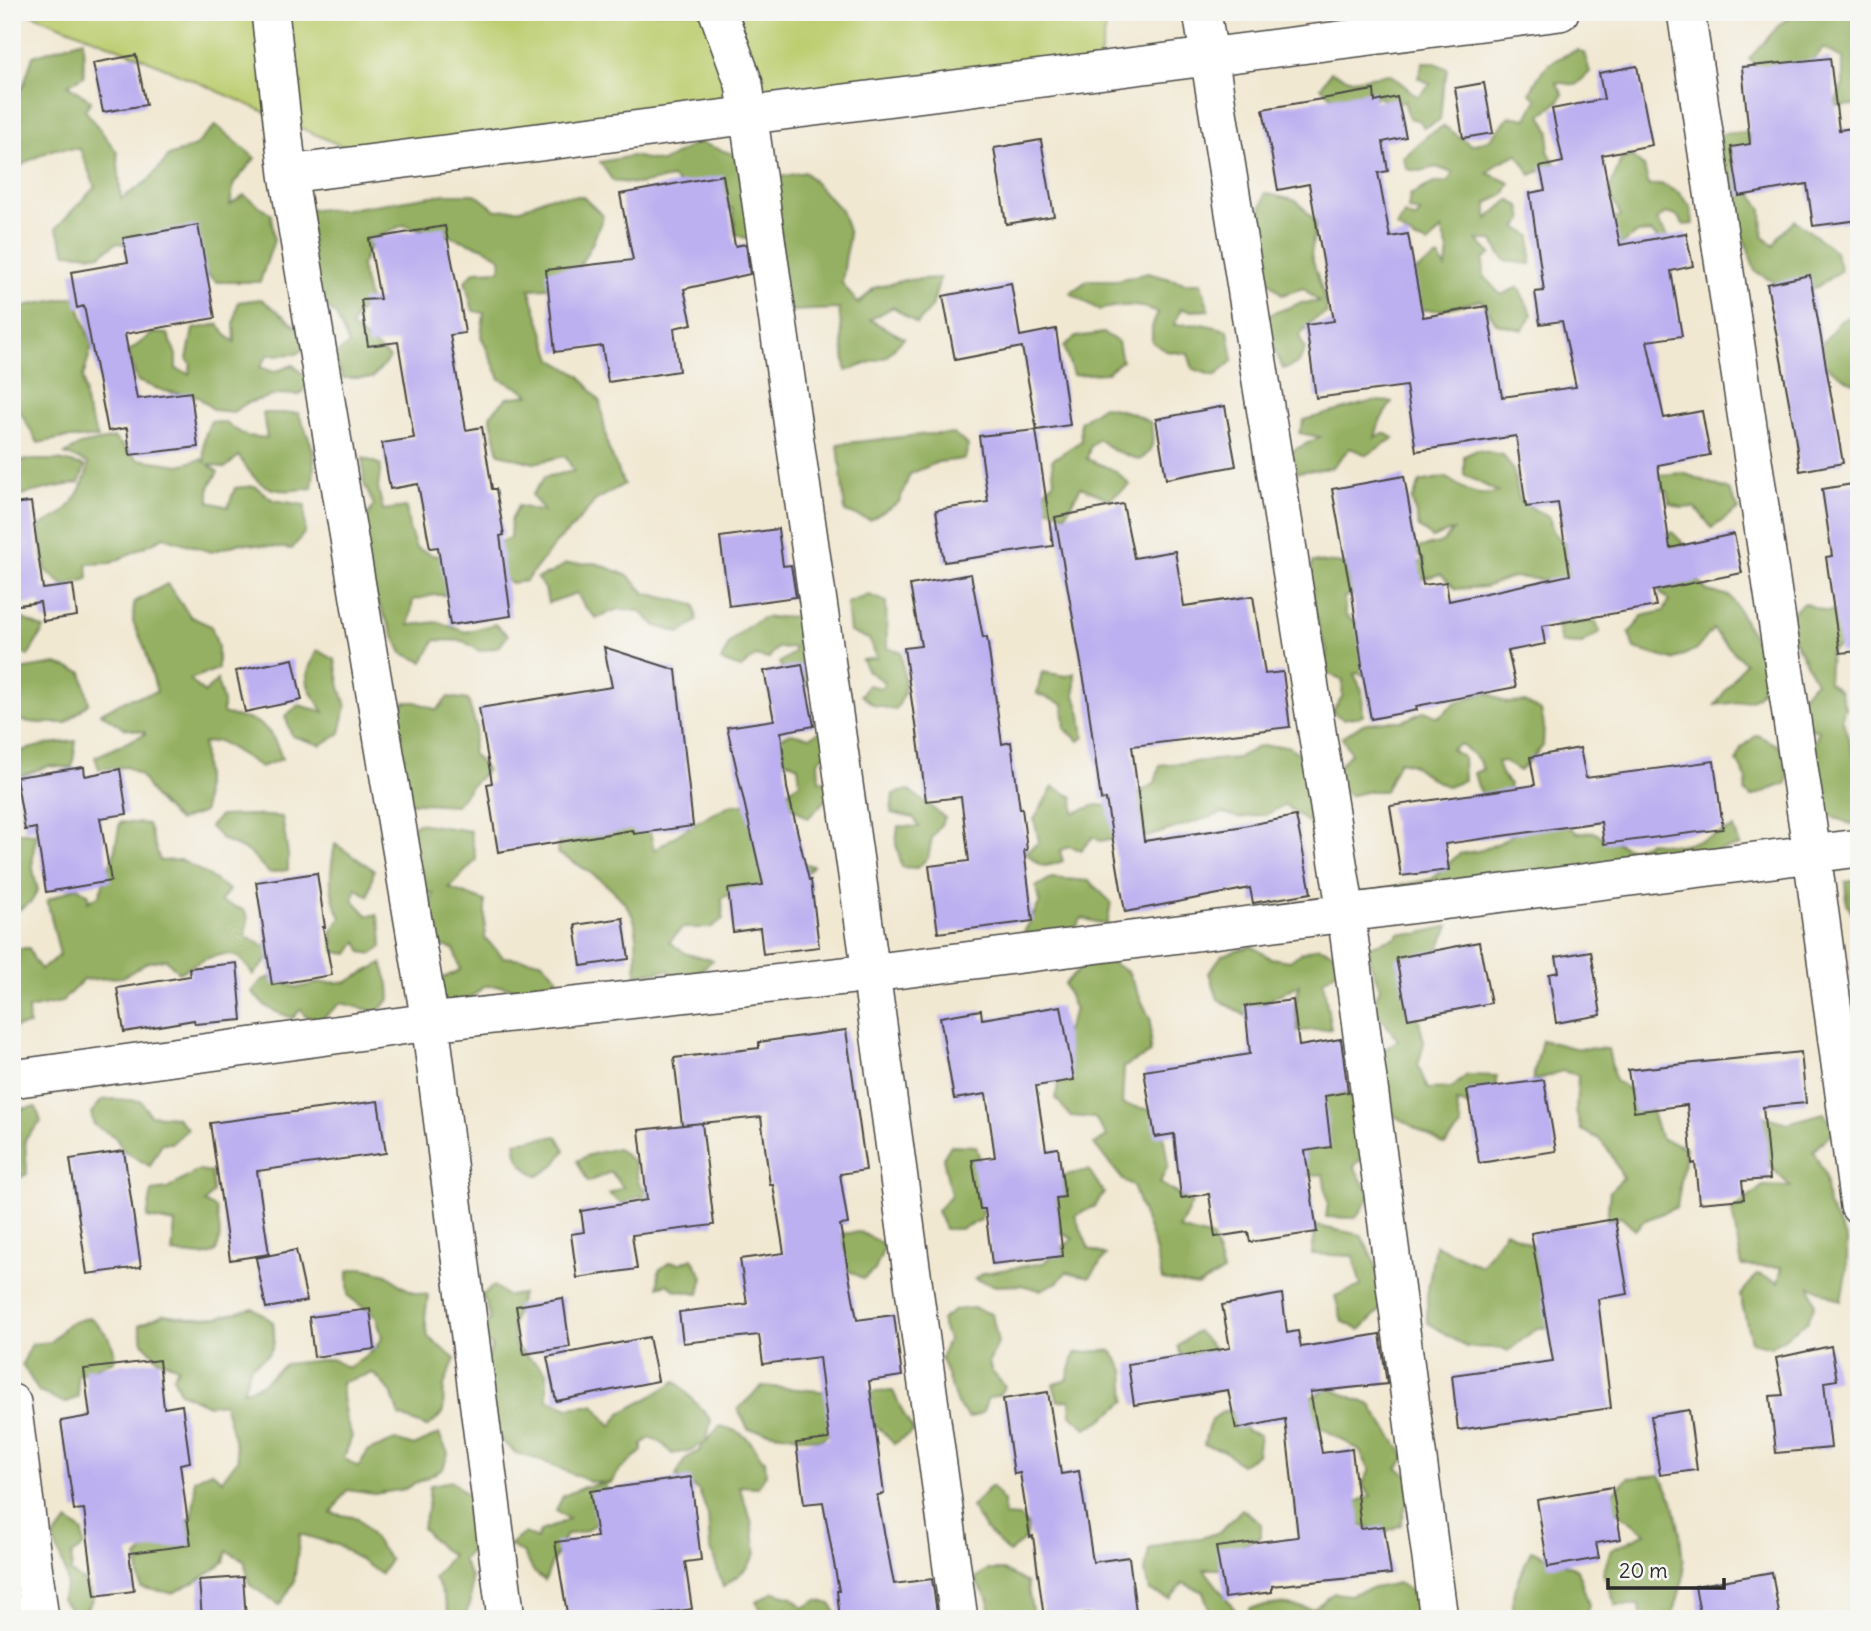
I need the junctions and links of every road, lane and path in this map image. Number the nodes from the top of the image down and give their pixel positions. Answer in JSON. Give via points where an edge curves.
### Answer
{"nodes":[{"id":1,"x":270,"y":12,"type":"edge"},
{"id":2,"x":718,"y":12,"type":"edge"},
{"id":3,"x":1202,"y":12,"type":"edge"},
{"id":4,"x":1560,"y":12,"type":"edge"},
{"id":5,"x":1686,"y":12,"type":"edge"},
{"id":6,"x":1210,"y":57,"type":"junction"},
{"id":7,"x":748,"y":116,"type":"junction"},
{"id":8,"x":288,"y":174,"type":"junction"},
{"id":9,"x":1859,"y":848,"type":"edge"},
{"id":10,"x":1812,"y":854,"type":"junction"},
{"id":11,"x":1346,"y":914,"type":"junction"},
{"id":12,"x":871,"y":973,"type":"junction"},
{"id":13,"x":430,"y":1022,"type":"junction"},
{"id":14,"x":12,"y":1079,"type":"edge"},
{"id":15,"x":1859,"y":1206,"type":"edge"},
{"id":16,"x":12,"y":1402,"type":"edge"},
{"id":17,"x":40,"y":1619,"type":"edge"},
{"id":18,"x":506,"y":1619,"type":"edge"},
{"id":19,"x":959,"y":1619,"type":"edge"},
{"id":20,"x":1439,"y":1619,"type":"edge"}],
"edges":[{"from":1,"to":8,"type":"street"},
{"from":2,"to":7,"type":"street","via":[[744,84]]},
{"from":3,"to":6,"type":"street"},
{"from":4,"to":6,"type":"street"},
{"from":5,"to":10,"type":"street"},
{"from":6,"to":7,"type":"street"},
{"from":6,"to":11,"type":"street"},
{"from":7,"to":8,"type":"street"},
{"from":7,"to":12,"type":"street"},
{"from":8,"to":13,"type":"street"},
{"from":9,"to":10,"type":"street"},
{"from":10,"to":11,"type":"street"},
{"from":10,"to":15,"type":"street"},
{"from":11,"to":12,"type":"street"},
{"from":11,"to":20,"type":"street"},
{"from":12,"to":13,"type":"street"},
{"from":12,"to":19,"type":"street"},
{"from":13,"to":14,"type":"street"},
{"from":13,"to":18,"type":"street"},
{"from":16,"to":17,"type":"street"}]}
